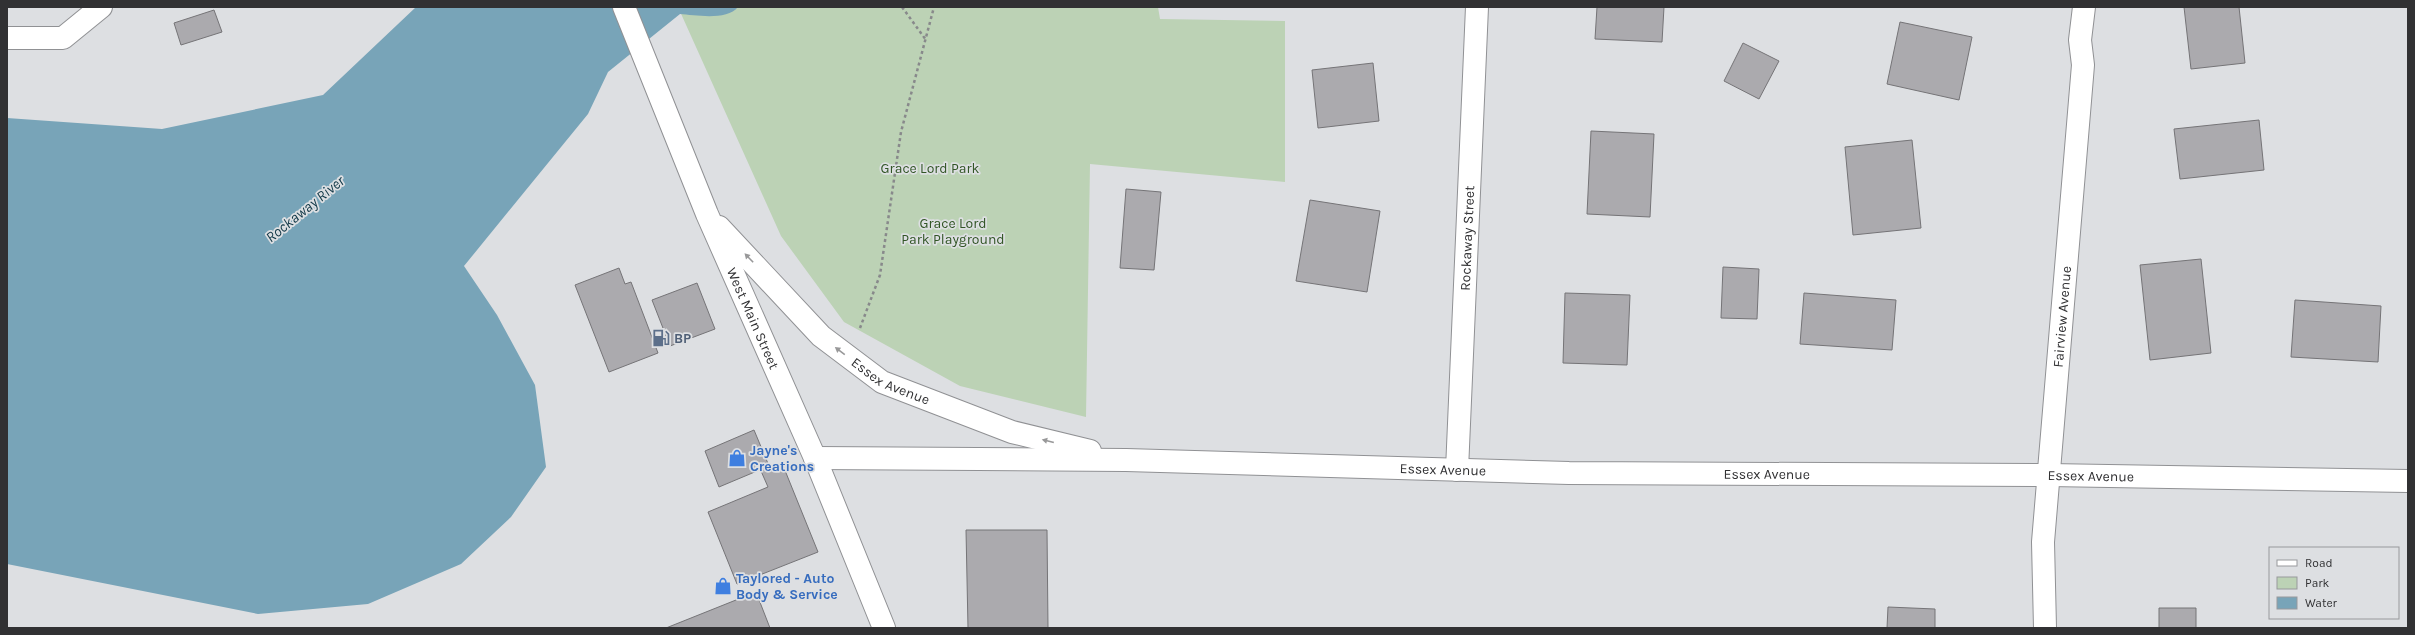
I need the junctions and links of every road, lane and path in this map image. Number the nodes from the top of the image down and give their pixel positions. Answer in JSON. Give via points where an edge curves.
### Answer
{"nodes":[{"id":1,"x":101,"y":7,"type":"edge"},
{"id":2,"x":624,"y":7,"type":"edge"},
{"id":3,"x":902,"y":7,"type":"edge"},
{"id":4,"x":934,"y":7,"type":"edge"},
{"id":5,"x":1477,"y":7,"type":"edge"},
{"id":6,"x":2084,"y":7,"type":"edge"},
{"id":7,"x":7,"y":38,"type":"edge"},
{"id":8,"x":926,"y":40,"type":"junction"},
{"id":9,"x":707,"y":214,"type":"junction"},
{"id":10,"x":849,"y":357,"type":"junction"},
{"id":11,"x":815,"y":458,"type":"junction"},
{"id":12,"x":1126,"y":460,"type":"junction"},
{"id":13,"x":1457,"y":470,"type":"junction"},
{"id":14,"x":2049,"y":475,"type":"junction"},
{"id":15,"x":2408,"y":481,"type":"edge"},
{"id":16,"x":884,"y":628,"type":"edge"},
{"id":17,"x":2045,"y":628,"type":"edge"}],
"edges":[{"from":1,"to":7,"type":"street","via":[[63,38]]},
{"from":2,"to":9,"type":"street","name":"West Main Street"},
{"from":3,"to":8,"type":"path"},
{"from":4,"to":8,"type":"path"},
{"from":5,"to":13,"type":"street","name":"Rockaway Street"},
{"from":6,"to":14,"type":"street","name":"Fairview Avenue","via":[[2080,40],[2083,65]]},
{"from":8,"to":10,"type":"path","via":[[901,132],[880,276]]},
{"from":10,"to":9,"type":"street","name":"Essex Avenue","one_way":true,"via":[[821,336]]},
{"from":9,"to":11,"type":"street","name":"West Main Street"},
{"from":12,"to":10,"type":"street","name":"Essex Avenue","one_way":true,"via":[[1012,432],[947,408],[882,382]]},
{"from":11,"to":12,"type":"street","name":"Essex Avenue"},
{"from":11,"to":16,"type":"street","name":"West Main Street"},
{"from":12,"to":13,"type":"street","name":"Essex Avenue"},
{"from":13,"to":14,"type":"street","name":"Essex Avenue","via":[[1569,473]]},
{"from":14,"to":15,"type":"street","name":"Essex Avenue"},
{"from":14,"to":17,"type":"street","name":"Fairview Avenue","via":[[2043,542]]}]}
